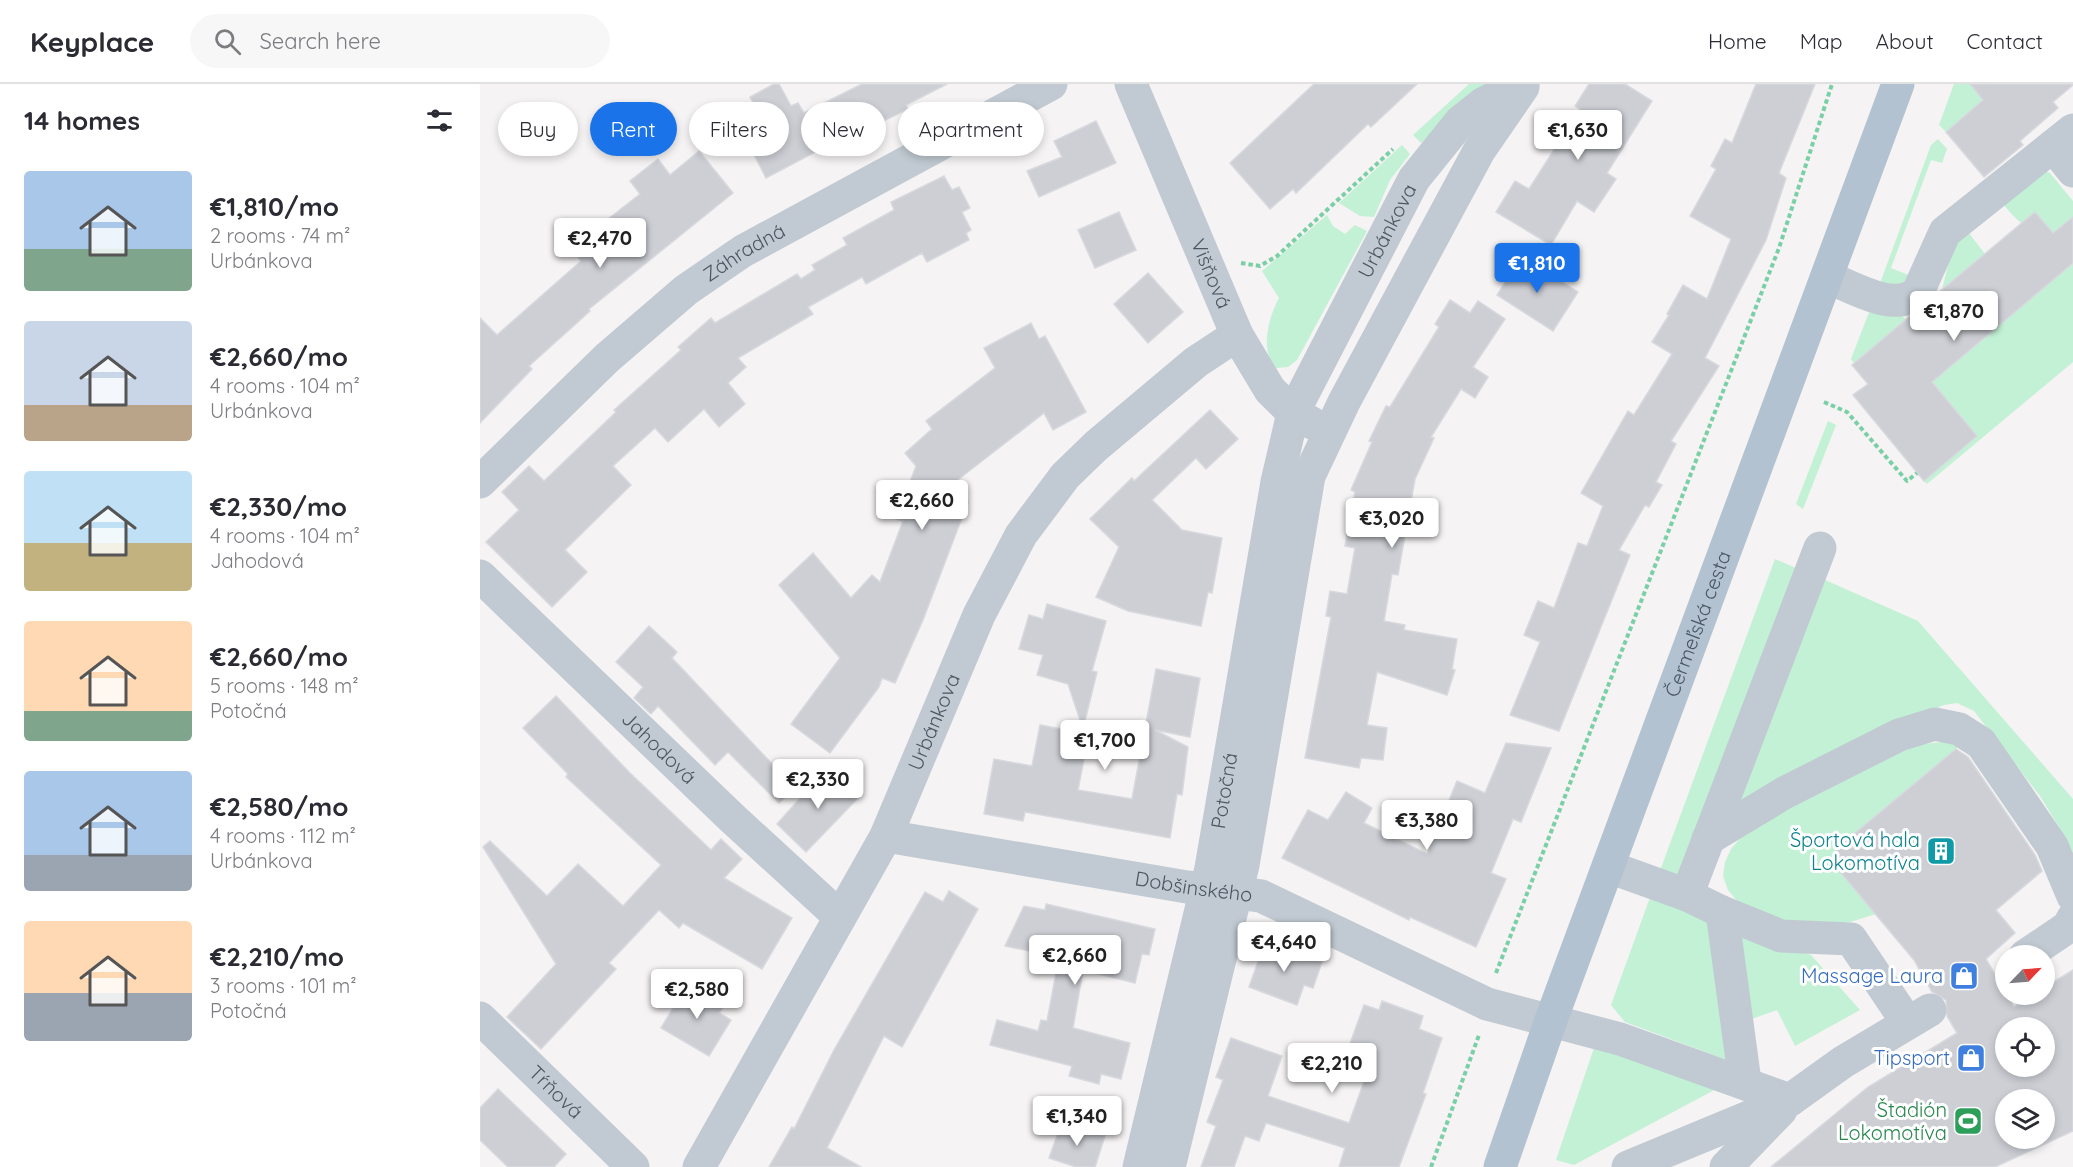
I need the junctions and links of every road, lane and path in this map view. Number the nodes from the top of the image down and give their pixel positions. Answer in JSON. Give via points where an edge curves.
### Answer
{"nodes":[{"id":1,"x":1051,"y":84,"type":"edge"},
{"id":2,"x":1131,"y":84,"type":"edge"},
{"id":3,"x":1524,"y":84,"type":"edge"},
{"id":4,"x":1832,"y":84,"type":"edge"},
{"id":5,"x":1898,"y":84,"type":"edge"},
{"id":6,"x":2066,"y":149,"type":"edge"},
{"id":7,"x":1827,"y":277,"type":"junction"},
{"id":8,"x":1238,"y":335,"type":"junction"},
{"id":9,"x":1824,"y":402,"type":"dead end"},
{"id":10,"x":1293,"y":413,"type":"junction"},
{"id":11,"x":1330,"y":431,"type":"junction"},
{"id":12,"x":1917,"y":472,"type":"dead end"},
{"id":13,"x":480,"y":482,"type":"edge"},
{"id":14,"x":1820,"y":548,"type":"dead end"},
{"id":15,"x":480,"y":576,"type":"edge"},
{"id":16,"x":886,"y":836,"type":"junction"},
{"id":17,"x":1708,"y":839,"type":"junction"},
{"id":18,"x":1609,"y":867,"type":"junction"},
{"id":19,"x":1221,"y":891,"type":"junction"},
{"id":20,"x":1687,"y":895,"type":"junction"},
{"id":21,"x":2073,"y":896,"type":"edge"},
{"id":22,"x":1722,"y":912,"type":"junction"},
{"id":23,"x":840,"y":917,"type":"junction"},
{"id":24,"x":2073,"y":918,"type":"edge"},
{"id":25,"x":2041,"y":945,"type":"edge"},
{"id":26,"x":1487,"y":1004,"type":"junction"},
{"id":27,"x":480,"y":1018,"type":"edge"},
{"id":28,"x":1551,"y":1020,"type":"junction"},
{"id":29,"x":1745,"y":1082,"type":"junction"},
{"id":30,"x":1790,"y":1100,"type":"junction"},
{"id":31,"x":633,"y":1167,"type":"edge"},
{"id":32,"x":699,"y":1167,"type":"edge"},
{"id":33,"x":1139,"y":1167,"type":"edge"},
{"id":34,"x":1168,"y":1167,"type":"edge"},
{"id":35,"x":1431,"y":1167,"type":"edge"},
{"id":36,"x":1500,"y":1167,"type":"edge"},
{"id":37,"x":1629,"y":1167,"type":"edge"},
{"id":38,"x":1726,"y":1167,"type":"edge"}],
"edges":[{"from":1,"to":13,"type":"street","name":"Záhradná","via":[[743,251],[686,290],[607,358]]},
{"from":2,"to":8,"type":"street","name":"Višňová"},
{"from":3,"to":10,"type":"street","name":"Urbánkova","via":[[1484,103],[1460,122],[1414,180]]},
{"from":3,"to":11,"type":"street","name":"Urbánkova","via":[[1479,151]]},
{"from":4,"to":26,"type":"path","via":[[1779,248]]},
{"from":5,"to":7,"type":"main road","name":"Čermeľská cesta"},
{"from":6,"to":7,"type":"street","via":[[1945,232],[1912,298],[1891,301]]},
{"from":7,"to":18,"type":"main road","name":"Čermeľská cesta"},
{"from":8,"to":10,"type":"street","name":"Višňová","via":[[1270,390]]},
{"from":8,"to":16,"type":"street","name":"Urbánkova","via":[[1196,362],[1096,446],[1065,476],[1028,525],[980,615]]},
{"from":9,"to":12,"type":"path","via":[[1847,412],[1907,481]]},
{"from":10,"to":11,"type":"street","name":"Višňová"},
{"from":10,"to":19,"type":"street","name":"Potočná","via":[[1277,482],[1223,804]]},
{"from":11,"to":19,"type":"street","name":"Potočná","via":[[1306,488]]},
{"from":14,"to":17,"type":"street"},
{"from":15,"to":23,"type":"street","name":"Jahodová"},
{"from":16,"to":19,"type":"street","name":"Dobšinského"},
{"from":16,"to":23,"type":"street","name":"Urbánkova"},
{"from":17,"to":20,"type":"street"},
{"from":17,"to":21,"type":"street","via":[[1794,788],[1899,735],[1935,724],[1959,729],[1981,743],[2052,846]]},
{"from":18,"to":20,"type":"street"},
{"from":18,"to":28,"type":"main road","name":"Čermeľská cesta"},
{"from":19,"to":26,"type":"street","name":"Dobšinského","via":[[1261,896]]},
{"from":19,"to":33,"type":"street","name":"Potočná"},
{"from":19,"to":34,"type":"street","name":"Potočná"},
{"from":20,"to":22,"type":"street"},
{"from":22,"to":29,"type":"street"},
{"from":22,"to":30,"type":"street","via":[[1781,936],[1851,939],[1919,1016]]},
{"from":23,"to":32,"type":"street","name":"Urbánkova"},
{"from":24,"to":25,"type":"street","via":[[2068,927]]},
{"from":26,"to":28,"type":"street","name":"Dobšinského"},
{"from":26,"to":35,"type":"path","via":[[1483,1026]]},
{"from":27,"to":31,"type":"street","name":"Tŕňová"},
{"from":28,"to":29,"type":"street","name":"Dobšinského"},
{"from":28,"to":36,"type":"main road","name":"Čermeľská cesta"},
{"from":29,"to":30,"type":"street","name":"Dobšinského"},
{"from":30,"to":37,"type":"street"},
{"from":30,"to":38,"type":"street"}]}
